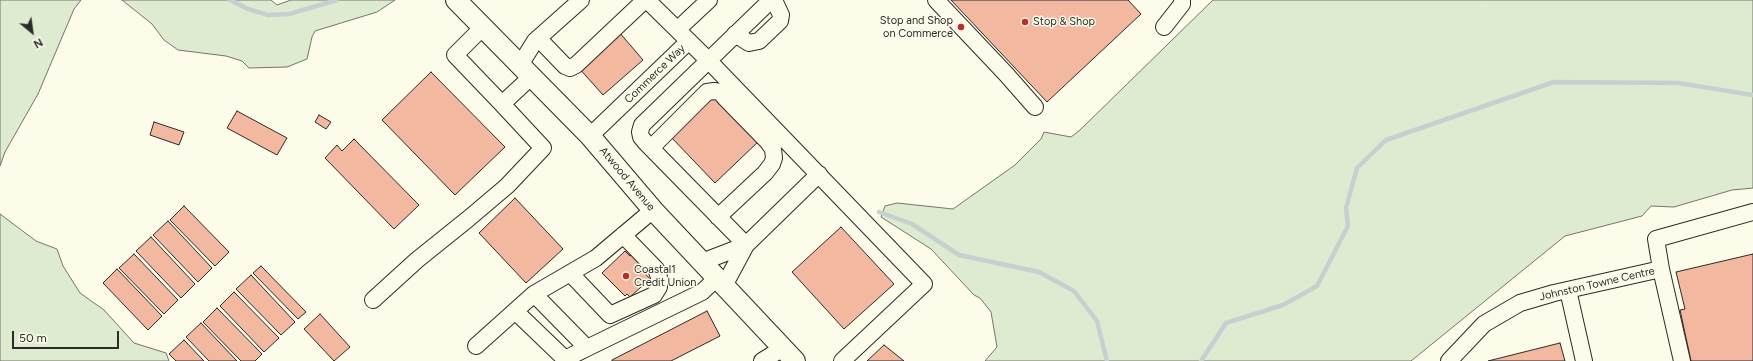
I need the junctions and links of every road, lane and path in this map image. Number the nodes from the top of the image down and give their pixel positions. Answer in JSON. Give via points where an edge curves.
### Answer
{"nodes":[{"id":1,"x":456,"y":0,"type":"edge"},
{"id":2,"x":581,"y":0,"type":"edge"},
{"id":3,"x":646,"y":0,"type":"edge"},
{"id":4,"x":709,"y":0,"type":"edge"},
{"id":5,"x":773,"y":0,"type":"edge"},
{"id":6,"x":936,"y":0,"type":"edge"},
{"id":7,"x":1182,"y":0,"type":"edge"},
{"id":8,"x":483,"y":27,"type":"junction"},
{"id":9,"x":1164,"y":27,"type":"dead end"},
{"id":10,"x":678,"y":29,"type":"junction"},
{"id":11,"x":735,"y":34,"type":"junction"},
{"id":12,"x":536,"y":39,"type":"junction"},
{"id":13,"x":689,"y":41,"type":"junction"},
{"id":14,"x":506,"y":50,"type":"junction"},
{"id":15,"x":708,"y":60,"type":"junction"},
{"id":16,"x":525,"y":71,"type":"junction"},
{"id":17,"x":502,"y":104,"type":"junction"},
{"id":18,"x":1035,"y":107,"type":"dead end"},
{"id":19,"x":590,"y":136,"type":"junction"},
{"id":20,"x":651,"y":148,"type":"junction"},
{"id":21,"x":819,"y":174,"type":"junction"},
{"id":22,"x":653,"y":210,"type":"junction"},
{"id":23,"x":1753,"y":212,"type":"edge"},
{"id":24,"x":718,"y":217,"type":"junction"},
{"id":25,"x":624,"y":235,"type":"junction"},
{"id":26,"x":746,"y":245,"type":"junction"},
{"id":27,"x":702,"y":262,"type":"junction"},
{"id":28,"x":1661,"y":269,"type":"junction"},
{"id":29,"x":570,"y":273,"type":"junction"},
{"id":30,"x":720,"y":282,"type":"junction"},
{"id":31,"x":1568,"y":290,"type":"junction"},
{"id":32,"x":534,"y":294,"type":"junction"},
{"id":33,"x":373,"y":300,"type":"dead end"},
{"id":34,"x":515,"y":311,"type":"junction"},
{"id":35,"x":476,"y":346,"type":"dead end"},
{"id":36,"x":588,"y":348,"type":"junction"},
{"id":37,"x":789,"y":355,"type":"edge"},
{"id":38,"x":565,"y":360,"type":"edge"},
{"id":39,"x":762,"y":361,"type":"edge"},
{"id":40,"x":842,"y":361,"type":"edge"},
{"id":41,"x":1449,"y":361,"type":"edge"},
{"id":42,"x":1584,"y":361,"type":"edge"},
{"id":43,"x":1682,"y":361,"type":"edge"}],
"edges":[{"from":1,"to":8,"type":"main road","name":"Atwood Avenue"},
{"from":2,"to":12,"type":"lane"},
{"from":3,"to":10,"type":"lane"},
{"from":3,"to":12,"type":"lane","via":[[570,68]]},
{"from":4,"to":10,"type":"lane"},
{"from":5,"to":11,"type":"lane"},
{"from":5,"to":11,"type":"lane","via":[[781,15],[780,21],[759,41],[749,43]]},
{"from":6,"to":18,"type":"lane"},
{"from":7,"to":9,"type":"lane","via":[[1182,4]]},
{"from":8,"to":14,"type":"main road","name":"Atwood Avenue"},
{"from":8,"to":17,"type":"lane","via":[[454,55]]},
{"from":10,"to":13,"type":"lane"},
{"from":11,"to":15,"type":"lane"},
{"from":12,"to":14,"type":"lane"},
{"from":12,"to":16,"type":"lane"},
{"from":13,"to":15,"type":"lane","name":"Commerce Way"},
{"from":13,"to":19,"type":"lane","name":"Commerce Way"},
{"from":14,"to":16,"type":"main road","name":"Atwood Avenue"},
{"from":15,"to":20,"type":"lane","via":[[642,125],[641,137]]},
{"from":15,"to":21,"type":"lane","name":"Commerce Way"},
{"from":16,"to":17,"type":"lane"},
{"from":16,"to":19,"type":"main road","name":"Atwood Avenue"},
{"from":17,"to":33,"type":"lane","via":[[543,148],[507,186]]},
{"from":19,"to":22,"type":"main road","name":"Atwood Avenue"},
{"from":20,"to":24,"type":"lane"},
{"from":20,"to":24,"type":"lane","via":[[707,92],[720,92],[773,149],[774,158],[765,173]]},
{"from":21,"to":26,"type":"lane"},
{"from":21,"to":40,"type":"lane","name":"Commerce Way","via":[[924,284]]},
{"from":22,"to":25,"type":"lane"},
{"from":22,"to":27,"type":"main road","name":"Atwood Avenue"},
{"from":23,"to":28,"type":"lane","name":"Johnston Towne Centre","via":[[1656,239]]},
{"from":24,"to":26,"type":"lane"},
{"from":25,"to":29,"type":"lane","via":[[596,258]]},
{"from":25,"to":29,"type":"lane","via":[[656,269],[659,287],[654,295],[610,315]]},
{"from":26,"to":27,"type":"lane"},
{"from":26,"to":30,"type":"lane"},
{"from":27,"to":30,"type":"main road","name":"Atwood Avenue"},
{"from":28,"to":31,"type":"lane","name":"Johnston Towne Centre"},
{"from":28,"to":43,"type":"lane"},
{"from":29,"to":32,"type":"lane"},
{"from":30,"to":36,"type":"lane"},
{"from":30,"to":37,"type":"main road","name":"Atwood Avenue"},
{"from":31,"to":41,"type":"lane","name":"Johnston Towne Centre","via":[[1520,303],[1484,324]]},
{"from":31,"to":42,"type":"lane"},
{"from":32,"to":34,"type":"lane"},
{"from":32,"to":36,"type":"lane"},
{"from":34,"to":35,"type":"lane"},
{"from":34,"to":38,"type":"lane"},
{"from":36,"to":38,"type":"lane"},
{"from":37,"to":39,"type":"lane"}]}
